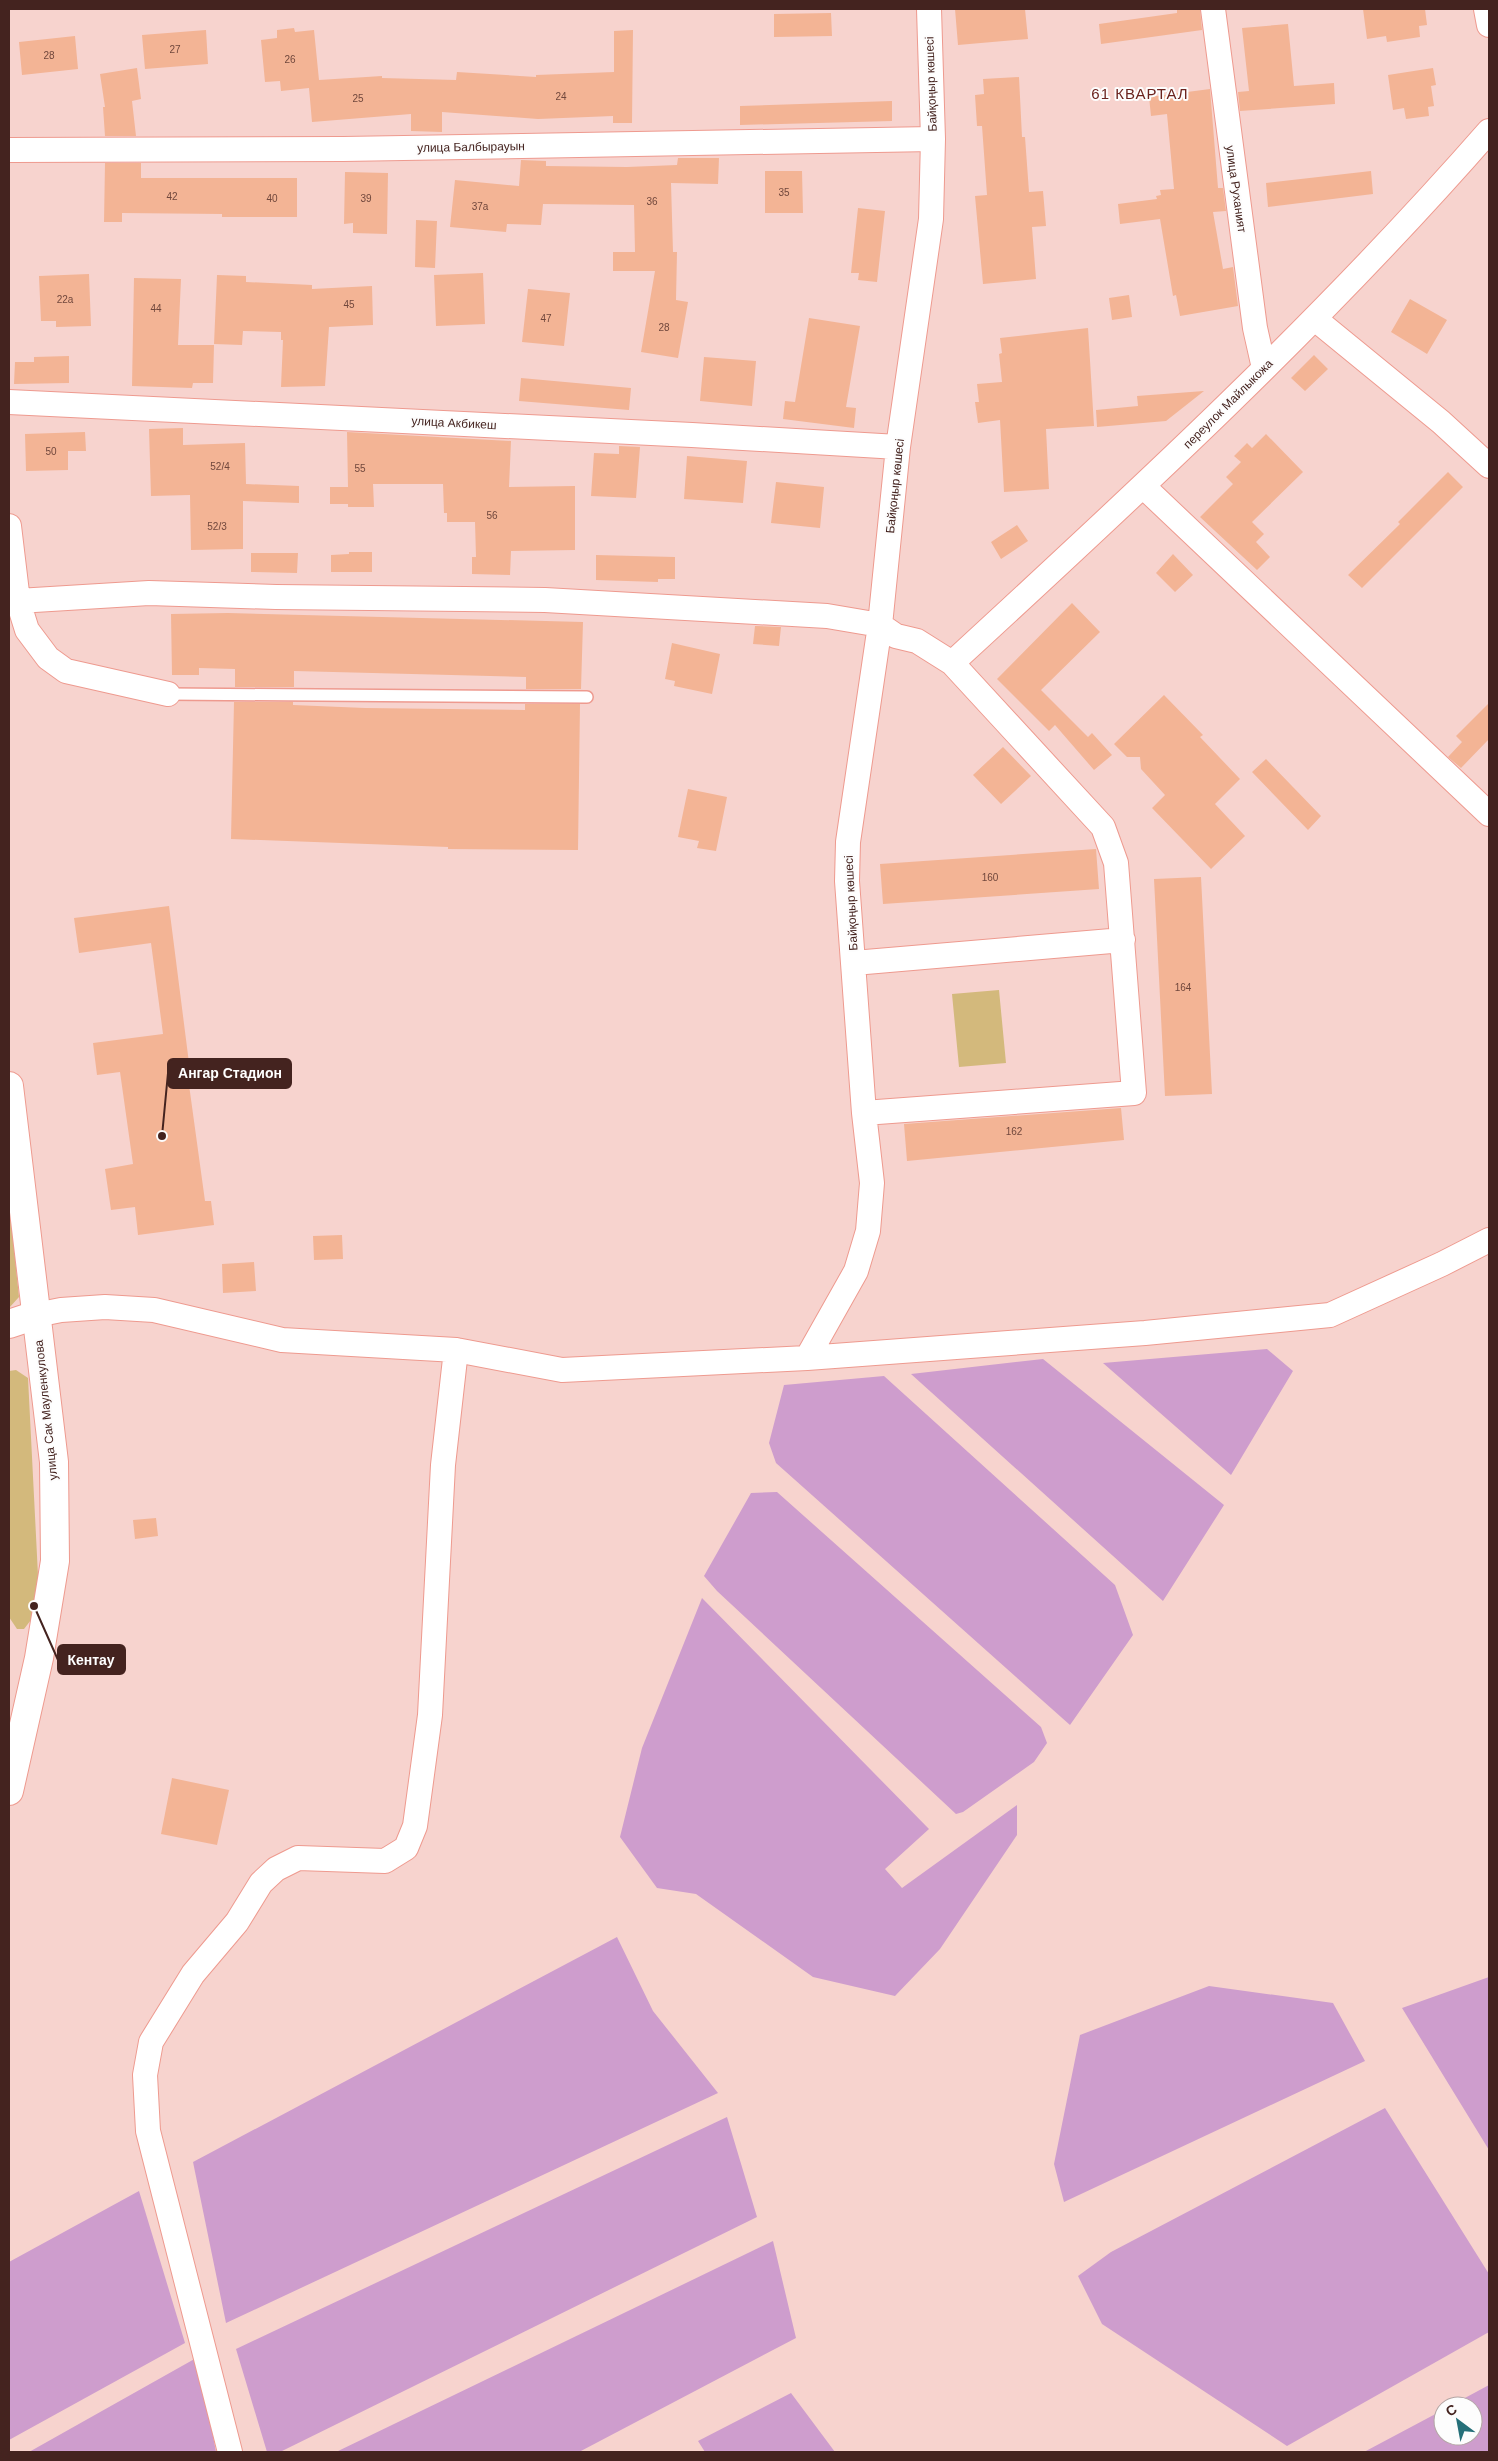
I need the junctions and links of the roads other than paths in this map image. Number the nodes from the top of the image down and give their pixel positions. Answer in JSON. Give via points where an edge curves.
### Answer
{"nodes":[{"id":1,"x":928,"y":9,"type":"edge"},
{"id":2,"x":1213,"y":9,"type":"edge"},
{"id":3,"x":1486,"y":9,"type":"edge"},
{"id":4,"x":1489,"y":26,"type":"edge"},
{"id":5,"x":1489,"y":131,"type":"edge"},
{"id":6,"x":933,"y":139,"type":"junction"},
{"id":7,"x":9,"y":150,"type":"edge"},
{"id":8,"x":1315,"y":319,"type":"junction"},
{"id":9,"x":1264,"y":368,"type":"junction"},
{"id":10,"x":9,"y":402,"type":"edge"},
{"id":11,"x":898,"y":447,"type":"junction"},
{"id":12,"x":1489,"y":466,"type":"edge"},
{"id":13,"x":1144,"y":487,"type":"junction"},
{"id":14,"x":9,"y":526,"type":"edge"},
{"id":15,"x":18,"y":601,"type":"junction"},
{"id":16,"x":880,"y":625,"type":"junction"},
{"id":17,"x":952,"y":663,"type":"junction"},
{"id":18,"x":168,"y":694,"type":"joint"},
{"id":19,"x":587,"y":697,"type":"dead end"},
{"id":20,"x":1489,"y":814,"type":"edge"},
{"id":21,"x":1123,"y":940,"type":"junction"},
{"id":22,"x":854,"y":963,"type":"junction"},
{"id":23,"x":9,"y":1086,"type":"edge"},
{"id":24,"x":864,"y":1113,"type":"junction"},
{"id":25,"x":1489,"y":1240,"type":"edge"},
{"id":26,"x":36,"y":1315,"type":"junction"},
{"id":27,"x":9,"y":1324,"type":"edge"},
{"id":28,"x":456,"y":1350,"type":"junction"},
{"id":29,"x":807,"y":1358,"type":"junction"},
{"id":30,"x":9,"y":1791,"type":"edge"},
{"id":31,"x":230,"y":2452,"type":"edge"}],
"edges":[{"from":1,"to":6,"type":"street","name":"Байқоңыр көшесі"},
{"from":2,"to":9,"type":"street","name":"улица Руханият","via":[[1255,328]]},
{"from":3,"to":4,"type":"street"},
{"from":5,"to":8,"type":"street","name":"переулок Майлыкожа","via":[[1426,203]]},
{"from":6,"to":7,"type":"street","name":"улица Балбырауын","via":[[333,149]]},
{"from":6,"to":11,"type":"street","name":"Байқоңыр көшесі","via":[[931,219]]},
{"from":8,"to":9,"type":"street","name":"переулок Майлыкожа"},
{"from":8,"to":12,"type":"street","via":[[1441,422]]},
{"from":9,"to":13,"type":"street","name":"переулок Майлыкожа"},
{"from":10,"to":11,"type":"street","name":"улица Акбикеш"},
{"from":11,"to":16,"type":"street","name":"Байқоңыр көшесі"},
{"from":13,"to":17,"type":"street","name":"переулок Майлыкожа"},
{"from":13,"to":20,"type":"street"},
{"from":14,"to":15,"type":"street"},
{"from":15,"to":16,"type":"street","via":[[148,593],[276,598],[545,600],[827,616]]},
{"from":15,"to":18,"type":"street","via":[[27,630],[48,658],[66,671]]},
{"from":16,"to":17,"type":"street","via":[[896,636],[917,641]]},
{"from":16,"to":22,"type":"street","name":"Байқоңыр көшесі","via":[[848,842],[847,881]]},
{"from":17,"to":21,"type":"street","via":[[1103,828],[1116,863]]},
{"from":18,"to":19,"type":"lane"},
{"from":21,"to":22,"type":"street"},
{"from":21,"to":24,"type":"street","via":[[1134,1093]]},
{"from":22,"to":24,"type":"street","name":"Байқоңыр көшесі"},
{"from":23,"to":26,"type":"main road","name":"улица Сак Мауленкулова"},
{"from":24,"to":29,"type":"street","name":"Байқоңыр көшесі","via":[[872,1183],[868,1231],[856,1271]]},
{"from":25,"to":29,"type":"street","via":[[1330,1315],[1145,1333]]},
{"from":26,"to":27,"type":"main road"},
{"from":26,"to":28,"type":"street","via":[[105,1308],[154,1310],[282,1340]]},
{"from":26,"to":30,"type":"main road","name":"улица Сак Мауленкулова","via":[[54,1462],[54,1561],[39,1658]]},
{"from":28,"to":29,"type":"street","via":[[562,1370]]},
{"from":28,"to":31,"type":"street","via":[[443,1465],[430,1715],[415,1826],[406,1848],[385,1861],[298,1858],[276,1869],[261,1883],[237,1922],[193,1974],[151,2042],[145,2075],[148,2131]]}]}
